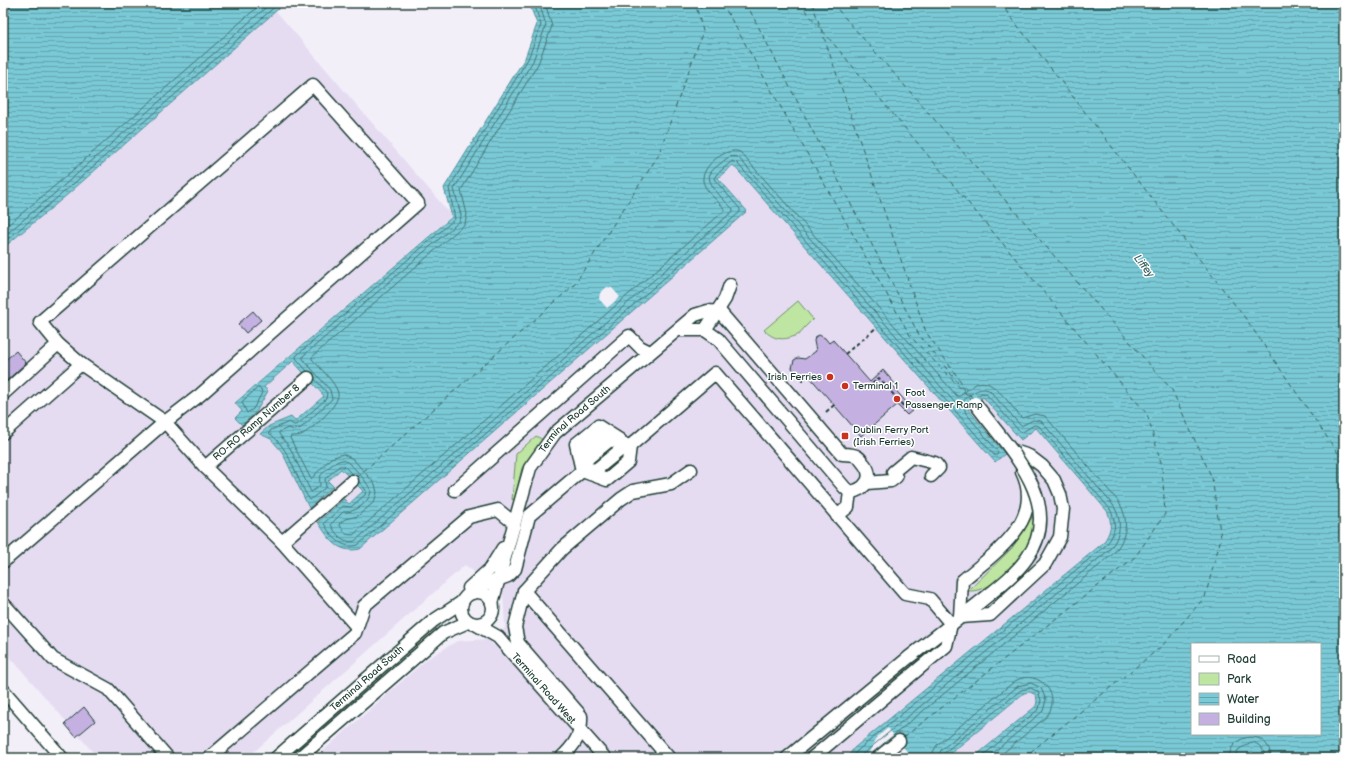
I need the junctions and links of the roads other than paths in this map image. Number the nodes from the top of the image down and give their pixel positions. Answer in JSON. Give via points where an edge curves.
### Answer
{"nodes":[{"id":1,"x":730,"y":285,"type":"dead end"},
{"id":2,"x":716,"y":312,"type":"junction"},
{"id":3,"x":678,"y":330,"type":"junction"},
{"id":4,"x":705,"y":330,"type":"junction"},
{"id":5,"x":58,"y":344,"type":"junction"},
{"id":6,"x":650,"y":352,"type":"junction"},
{"id":7,"x":81,"y":364,"type":"junction"},
{"id":8,"x":308,"y":378,"type":"dead end"},
{"id":9,"x":788,"y":390,"type":"junction"},
{"id":10,"x":3,"y":394,"type":"edge"},
{"id":11,"x":772,"y":403,"type":"junction"},
{"id":12,"x":164,"y":422,"type":"junction"},
{"id":13,"x":3,"y":433,"type":"edge"},
{"id":14,"x":604,"y":433,"type":"junction"},
{"id":15,"x":624,"y":448,"type":"junction"},
{"id":16,"x":1011,"y":450,"type":"junction"},
{"id":17,"x":205,"y":467,"type":"junction"},
{"id":18,"x":582,"y":470,"type":"junction"},
{"id":19,"x":691,"y":470,"type":"dead end"},
{"id":20,"x":931,"y":476,"type":"dead end"},
{"id":21,"x":352,"y":481,"type":"dead end"},
{"id":22,"x":867,"y":483,"type":"junction"},
{"id":23,"x":455,"y":490,"type":"dead end"},
{"id":24,"x":850,"y":492,"type":"junction"},
{"id":25,"x":837,"y":516,"type":"junction"},
{"id":26,"x":513,"y":529,"type":"junction"},
{"id":27,"x":282,"y":542,"type":"junction"},
{"id":28,"x":3,"y":562,"type":"edge"},
{"id":29,"x":498,"y":580,"type":"junction"},
{"id":30,"x":524,"y":591,"type":"junction"},
{"id":31,"x":467,"y":598,"type":"junction"},
{"id":32,"x":3,"y":603,"type":"edge"},
{"id":33,"x":492,"y":603,"type":"junction"},
{"id":34,"x":956,"y":620,"type":"junction"},
{"id":35,"x":472,"y":623,"type":"junction"},
{"id":36,"x":357,"y":626,"type":"junction"},
{"id":37,"x":3,"y":690,"type":"edge"},
{"id":38,"x":580,"y":730,"type":"junction"},
{"id":39,"x":898,"y":741,"type":"dead end"},
{"id":40,"x":62,"y":758,"type":"edge"},
{"id":41,"x":168,"y":758,"type":"edge"},
{"id":42,"x":209,"y":758,"type":"edge"},
{"id":43,"x":276,"y":758,"type":"edge"},
{"id":44,"x":298,"y":758,"type":"edge"},
{"id":45,"x":561,"y":758,"type":"edge"},
{"id":46,"x":605,"y":758,"type":"edge"},
{"id":47,"x":669,"y":758,"type":"edge"},
{"id":48,"x":787,"y":758,"type":"edge"},
{"id":49,"x":812,"y":758,"type":"edge"},
{"id":50,"x":878,"y":758,"type":"edge"}],
"edges":[{"from":1,"to":2,"type":"street","via":[[725,299]]},
{"from":2,"to":3,"type":"street","name":"Terminal Road South","via":[[708,311],[696,315]]},
{"from":2,"to":4,"type":"street"},
{"from":2,"to":9,"type":"street","via":[[720,312]]},
{"from":3,"to":4,"type":"street"},
{"from":3,"to":6,"type":"street","name":"Terminal Road South"},
{"from":4,"to":11,"type":"street","via":[[718,339]]},
{"from":5,"to":7,"type":"street"},
{"from":5,"to":10,"type":"street"},
{"from":5,"to":12,"type":"street","via":[[40,322],[313,86],[418,204],[200,395]]},
{"from":6,"to":23,"type":"street","via":[[640,347],[629,336]]},
{"from":6,"to":26,"type":"street","name":"Terminal Road South","via":[[555,433],[530,468]]},
{"from":7,"to":12,"type":"street"},
{"from":7,"to":13,"type":"street"},
{"from":8,"to":17,"type":"street","name":"RO-RO Ramp Number 8"},
{"from":9,"to":11,"type":"street"},
{"from":9,"to":22,"type":"street","via":[[842,454],[858,456],[868,469]]},
{"from":11,"to":24,"type":"street"},
{"from":12,"to":17,"type":"street"},
{"from":12,"to":28,"type":"street"},
{"from":14,"to":15,"type":"street"},
{"from":14,"to":15,"type":"street"},
{"from":14,"to":18,"type":"street"},
{"from":14,"to":18,"type":"street","via":[[576,444]]},
{"from":15,"to":18,"type":"street","via":[[597,469]]},
{"from":15,"to":18,"type":"street","via":[[628,462],[607,480]]},
{"from":15,"to":25,"type":"street","via":[[714,373]]},
{"from":16,"to":34,"type":"street","via":[[1024,477],[1026,514],[1020,527],[1008,541],[962,581]]},
{"from":16,"to":34,"type":"street","via":[[1029,456],[1054,480],[1063,509],[1060,537],[1041,569],[990,615]]},
{"from":16,"to":34,"type":"street","bridge":true,"via":[[975,403],[1030,479],[1038,496],[1041,518],[1037,539],[1027,558],[1012,575]]},
{"from":17,"to":27,"type":"street"},
{"from":18,"to":29,"type":"street","via":[[529,516],[514,569],[508,576]]},
{"from":19,"to":30,"type":"street","via":[[671,484],[633,491],[562,549]]},
{"from":20,"to":22,"type":"street","via":[[939,468],[935,463],[911,457],[893,472],[896,477],[891,481]]},
{"from":21,"to":27,"type":"street"},
{"from":22,"to":24,"type":"street"},
{"from":24,"to":25,"type":"street","via":[[848,506]]},
{"from":25,"to":34,"type":"street","via":[[906,594],[930,599]]},
{"from":26,"to":29,"type":"street","name":"Terminal Road South"},
{"from":26,"to":31,"type":"street","name":"Terminal Road South","via":[[490,569],[467,591]]},
{"from":26,"to":36,"type":"street","via":[[498,510],[468,517],[364,606]]},
{"from":27,"to":36,"type":"street"},
{"from":29,"to":31,"type":"street","via":[[481,586]]},
{"from":29,"to":33,"type":"street","name":"Terminal Road South"},
{"from":30,"to":38,"type":"street","via":[[515,627],[518,643],[578,711]]},
{"from":30,"to":47,"type":"street"},
{"from":31,"to":33,"type":"street","via":[[477,592],[487,595]]},
{"from":31,"to":35,"type":"street","via":[[462,613]]},
{"from":31,"to":43,"type":"street","name":"Terminal Road South","via":[[434,621]]},
{"from":32,"to":41,"type":"street","via":[[53,659],[108,689]]},
{"from":33,"to":35,"type":"street","via":[[494,608],[487,622]]},
{"from":34,"to":48,"type":"street"},
{"from":34,"to":49,"type":"street","via":[[946,646]]},
{"from":35,"to":38,"type":"street","name":"Terminal Road West","via":[[502,641]]},
{"from":35,"to":44,"type":"street","name":"Terminal Road South","via":[[443,633]]},
{"from":36,"to":42,"type":"street","via":[[355,633]]},
{"from":37,"to":40,"type":"street"},
{"from":38,"to":45,"type":"street","via":[[575,745]]},
{"from":38,"to":46,"type":"street","name":"Terminal Road West"},
{"from":39,"to":50,"type":"street"}]}
